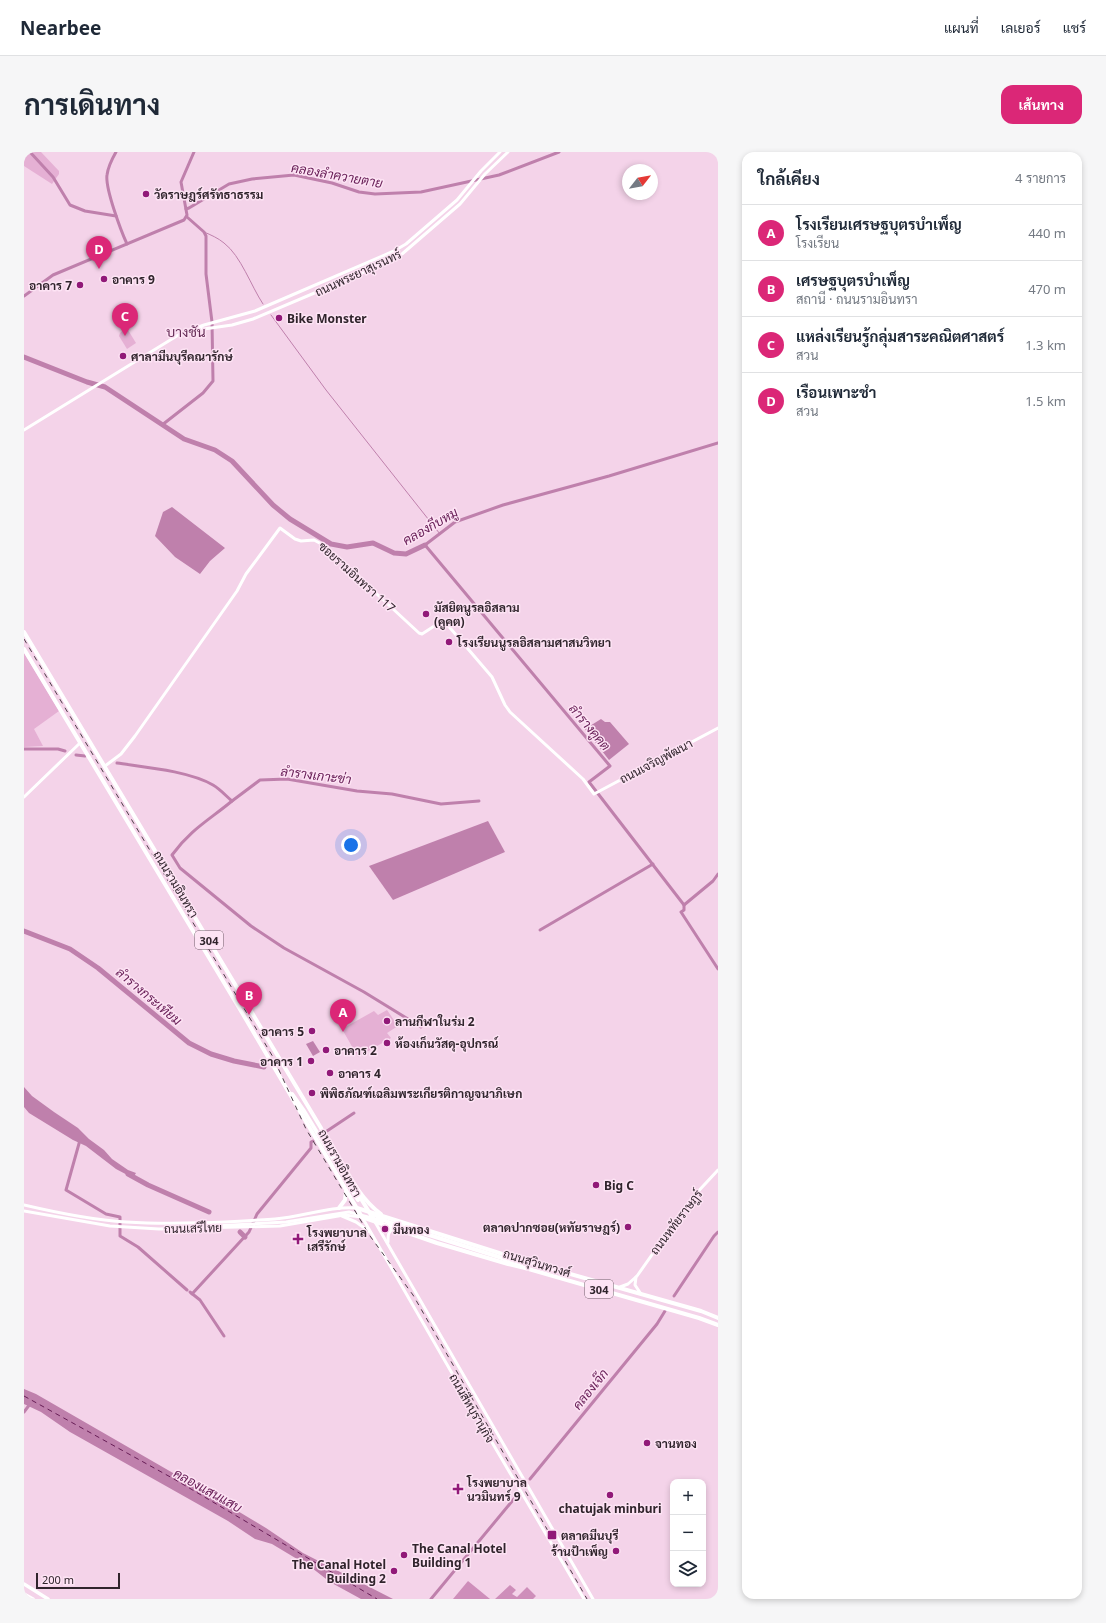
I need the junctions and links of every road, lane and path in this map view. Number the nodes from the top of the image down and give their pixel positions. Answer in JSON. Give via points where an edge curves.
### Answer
{"nodes":[{"id":1,"x":500,"y":152,"type":"edge"},
{"id":2,"x":508,"y":152,"type":"edge"},
{"id":3,"x":368,"y":264,"type":"junction"},
{"id":4,"x":371,"y":269,"type":"junction"},
{"id":5,"x":207,"y":326,"type":"junction"},
{"id":6,"x":24,"y":430,"type":"edge"},
{"id":7,"x":24,"y":632,"type":"edge"},
{"id":8,"x":24,"y":649,"type":"edge"},
{"id":9,"x":48,"y":673,"type":"junction"},
{"id":10,"x":41,"y":677,"type":"junction"},
{"id":11,"x":718,"y":728,"type":"edge"},
{"id":12,"x":80,"y":743,"type":"junction"},
{"id":13,"x":105,"y":766,"type":"junction"},
{"id":14,"x":597,"y":793,"type":"joint"},
{"id":15,"x":24,"y":797,"type":"edge"},
{"id":16,"x":284,"y":1084,"type":"junction"},
{"id":17,"x":321,"y":1128,"type":"junction"},
{"id":18,"x":340,"y":1165,"type":"junction"},
{"id":19,"x":333,"y":1169,"type":"junction"},
{"id":20,"x":718,"y":1170,"type":"edge"},
{"id":21,"x":346,"y":1190,"type":"junction"},
{"id":22,"x":24,"y":1205,"type":"edge"},
{"id":23,"x":339,"y":1208,"type":"junction"},
{"id":24,"x":356,"y":1208,"type":"junction"},
{"id":25,"x":24,"y":1211,"type":"edge"},
{"id":26,"x":368,"y":1211,"type":"junction"},
{"id":27,"x":298,"y":1216,"type":"junction"},
{"id":28,"x":338,"y":1216,"type":"junction"},
{"id":29,"x":362,"y":1216,"type":"junction"},
{"id":30,"x":384,"y":1216,"type":"junction"},
{"id":31,"x":390,"y":1218,"type":"junction"},
{"id":32,"x":374,"y":1221,"type":"junction"},
{"id":33,"x":299,"y":1223,"type":"junction"},
{"id":34,"x":389,"y":1224,"type":"junction"},
{"id":35,"x":244,"y":1226,"type":"junction"},
{"id":36,"x":417,"y":1226,"type":"junction"},
{"id":37,"x":396,"y":1228,"type":"junction"},
{"id":38,"x":372,"y":1235,"type":"junction"},
{"id":39,"x":416,"y":1236,"type":"junction"},
{"id":40,"x":388,"y":1243,"type":"junction"},
{"id":41,"x":525,"y":1268,"type":"junction"},
{"id":42,"x":637,"y":1276,"type":"junction"},
{"id":43,"x":618,"y":1288,"type":"junction"},
{"id":44,"x":641,"y":1295,"type":"junction"},
{"id":45,"x":718,"y":1318,"type":"edge"},
{"id":46,"x":718,"y":1325,"type":"edge"},
{"id":47,"x":441,"y":1334,"type":"junction"},
{"id":48,"x":433,"y":1339,"type":"junction"},
{"id":49,"x":491,"y":1422,"type":"junction"},
{"id":50,"x":483,"y":1428,"type":"junction"},
{"id":51,"x":24,"y":1584,"type":"edge"},
{"id":52,"x":24,"y":1594,"type":"edge"},
{"id":53,"x":33,"y":1599,"type":"edge"},
{"id":54,"x":48,"y":1599,"type":"edge"},
{"id":55,"x":584,"y":1599,"type":"edge"},
{"id":56,"x":593,"y":1599,"type":"edge"}],
"edges":[{"from":1,"to":3,"type":"main road","name":"ถนนพระยาสุเรนทร์","via":[[457,200],[406,244]]},
{"from":2,"to":4,"type":"main road","name":"ถนนพระยาสุเรนทร์","via":[[460,204],[407,250]]},
{"from":3,"to":4,"type":"main road"},
{"from":3,"to":5,"type":"main road","name":"ถนนพระยาสุเรนทร์","via":[[255,311]]},
{"from":4,"to":5,"type":"main road","name":"ถนนพระยาสุเรนทร์","via":[[253,319],[217,327]]},
{"from":5,"to":6,"type":"main road","name":"ถนนพระยาสุเรนทร์","via":[[180,334]]},
{"from":7,"to":9,"type":"highway","name":"ถนนรามอินทรา","number":"304"},
{"from":8,"to":10,"type":"highway","name":"ถนนรามอินทรา","number":"304"},
{"from":9,"to":10,"type":"highway"},
{"from":9,"to":13,"type":"highway","name":"ถนนรามอินทรา","number":"304"},
{"from":10,"to":12,"type":"highway","name":"ถนนรามอินทรา","number":"304"},
{"from":11,"to":14,"type":"main road","name":"ถนนเจริญพัฒนา"},
{"from":12,"to":15,"type":"main road"},
{"from":12,"to":16,"type":"highway","name":"ถนนรามอินทรา","number":"304"},
{"from":13,"to":14,"type":"main road","name":"ซอยรามอินทรา 117","via":[[121,754],[135,736],[280,528],[301,541],[314,540],[325,546],[419,633],[422,634],[439,623],[446,622],[492,678],[510,712]]},
{"from":13,"to":17,"type":"highway","name":"ถนนรามอินทรา","number":"304"},
{"from":16,"to":19,"type":"highway","name":"ถนนรามอินทรา","number":"304"},
{"from":16,"to":34,"type":"highway","via":[[304,1111],[360,1203],[369,1212]]},
{"from":17,"to":18,"type":"highway","name":"ถนนรามอินทรา","number":"304"},
{"from":17,"to":30,"type":"highway","via":[[364,1198]]},
{"from":18,"to":19,"type":"highway"},
{"from":18,"to":26,"type":"highway","name":"ถนนรามอินทรา","number":"304"},
{"from":19,"to":21,"type":"highway","name":"ถนนรามอินทรา","number":"304"},
{"from":20,"to":42,"type":"main road","name":"ถนนหทัยราษฎร์","via":[[692,1198]]},
{"from":21,"to":23,"type":"highway","via":[[346,1200]]},
{"from":21,"to":24,"type":"highway","name":"ถนนรามอินทรา","number":"304"},
{"from":22,"to":27,"type":"main road","name":"ถนนเสรีไทย","via":[[126,1222],[174,1223]]},
{"from":23,"to":24,"type":"main road","name":"ถนนเสรีไทย"},
{"from":23,"to":27,"type":"main road","name":"ถนนเสรีไทย"},
{"from":24,"to":26,"type":"highway","name":"ถนนสุวินทวงศ์","number":"304"},
{"from":24,"to":29,"type":"highway","name":"ถนนรามอินทรา","number":"304"},
{"from":25,"to":35,"type":"main road","name":"ถนนเสรีไทย","via":[[117,1227],[174,1229]]},
{"from":26,"to":30,"type":"highway","name":"ถนนสุวินทวงศ์","number":"304"},
{"from":26,"to":32,"type":"highway","name":"ถนนรามอินทรา","number":"304"},
{"from":27,"to":33,"type":"main road"},
{"from":28,"to":29,"type":"main road","name":"ถนนเสรีไทย"},
{"from":28,"to":33,"type":"main road","name":"ถนนเสรีไทย"},
{"from":28,"to":38,"type":"main road","via":[[356,1222]]},
{"from":29,"to":32,"type":"highway","name":"ถนนสุวินทวงศ์","number":"304"},
{"from":29,"to":38,"type":"main road","name":"ถนนสีหบุรานุกิจ"},
{"from":30,"to":31,"type":"highway","name":"ถนนสุวินทวงศ์","number":"304"},
{"from":31,"to":34,"type":"highway","via":[[386,1221]]},
{"from":31,"to":36,"type":"highway","name":"ถนนสุวินทวงศ์","number":"304"},
{"from":32,"to":34,"type":"highway","name":"ถนนสุวินทวงศ์","number":"304"},
{"from":32,"to":40,"type":"main road","name":"ถนนสีหบุรานุกิจ"},
{"from":33,"to":35,"type":"main road","name":"ถนนเสรีไทย"},
{"from":34,"to":35,"type":"main road","via":[[349,1212],[291,1222]]},
{"from":34,"to":37,"type":"highway","name":"ถนนสุวินทวงศ์","number":"304"},
{"from":34,"to":41,"type":"highway","via":[[506,1259]]},
{"from":36,"to":39,"type":"highway","via":[[412,1228]]},
{"from":36,"to":43,"type":"highway","name":"ถนนสุวินทวงศ์","number":"304"},
{"from":37,"to":39,"type":"highway","name":"ถนนสุวินทวงศ์","number":"304"},
{"from":37,"to":40,"type":"main road","via":[[389,1232]]},
{"from":38,"to":48,"type":"main road","name":"ถนนสีหบุรานุกิจ"},
{"from":39,"to":41,"type":"highway","name":"ถนนสุวินทวงศ์","number":"304"},
{"from":40,"to":47,"type":"main road","name":"ถนนสีหบุรานุกิจ"},
{"from":41,"to":46,"type":"highway","name":"ถนนสุวินทวงศ์","number":"304"},
{"from":42,"to":43,"type":"main road","name":"ถนนหทัยราษฎร์"},
{"from":42,"to":44,"type":"main road","via":[[635,1285]]},
{"from":43,"to":44,"type":"highway","name":"ถนนสุวินทวงศ์","number":"304"},
{"from":44,"to":45,"type":"highway","name":"ถนนสุวินทวงศ์","number":"304"},
{"from":47,"to":48,"type":"main road"},
{"from":47,"to":49,"type":"main road","name":"ถนนสีหบุรานุกิจ"},
{"from":48,"to":50,"type":"main road","name":"ถนนสีหบุรานุกิจ"},
{"from":49,"to":50,"type":"main road"},
{"from":49,"to":56,"type":"main road","name":"ถนนสีหบุรานุกิจ"},
{"from":50,"to":55,"type":"main road","name":"ถนนสีหบุรานุกิจ"},
{"from":51,"to":54,"type":"main road"},
{"from":52,"to":53,"type":"main road"}]}
